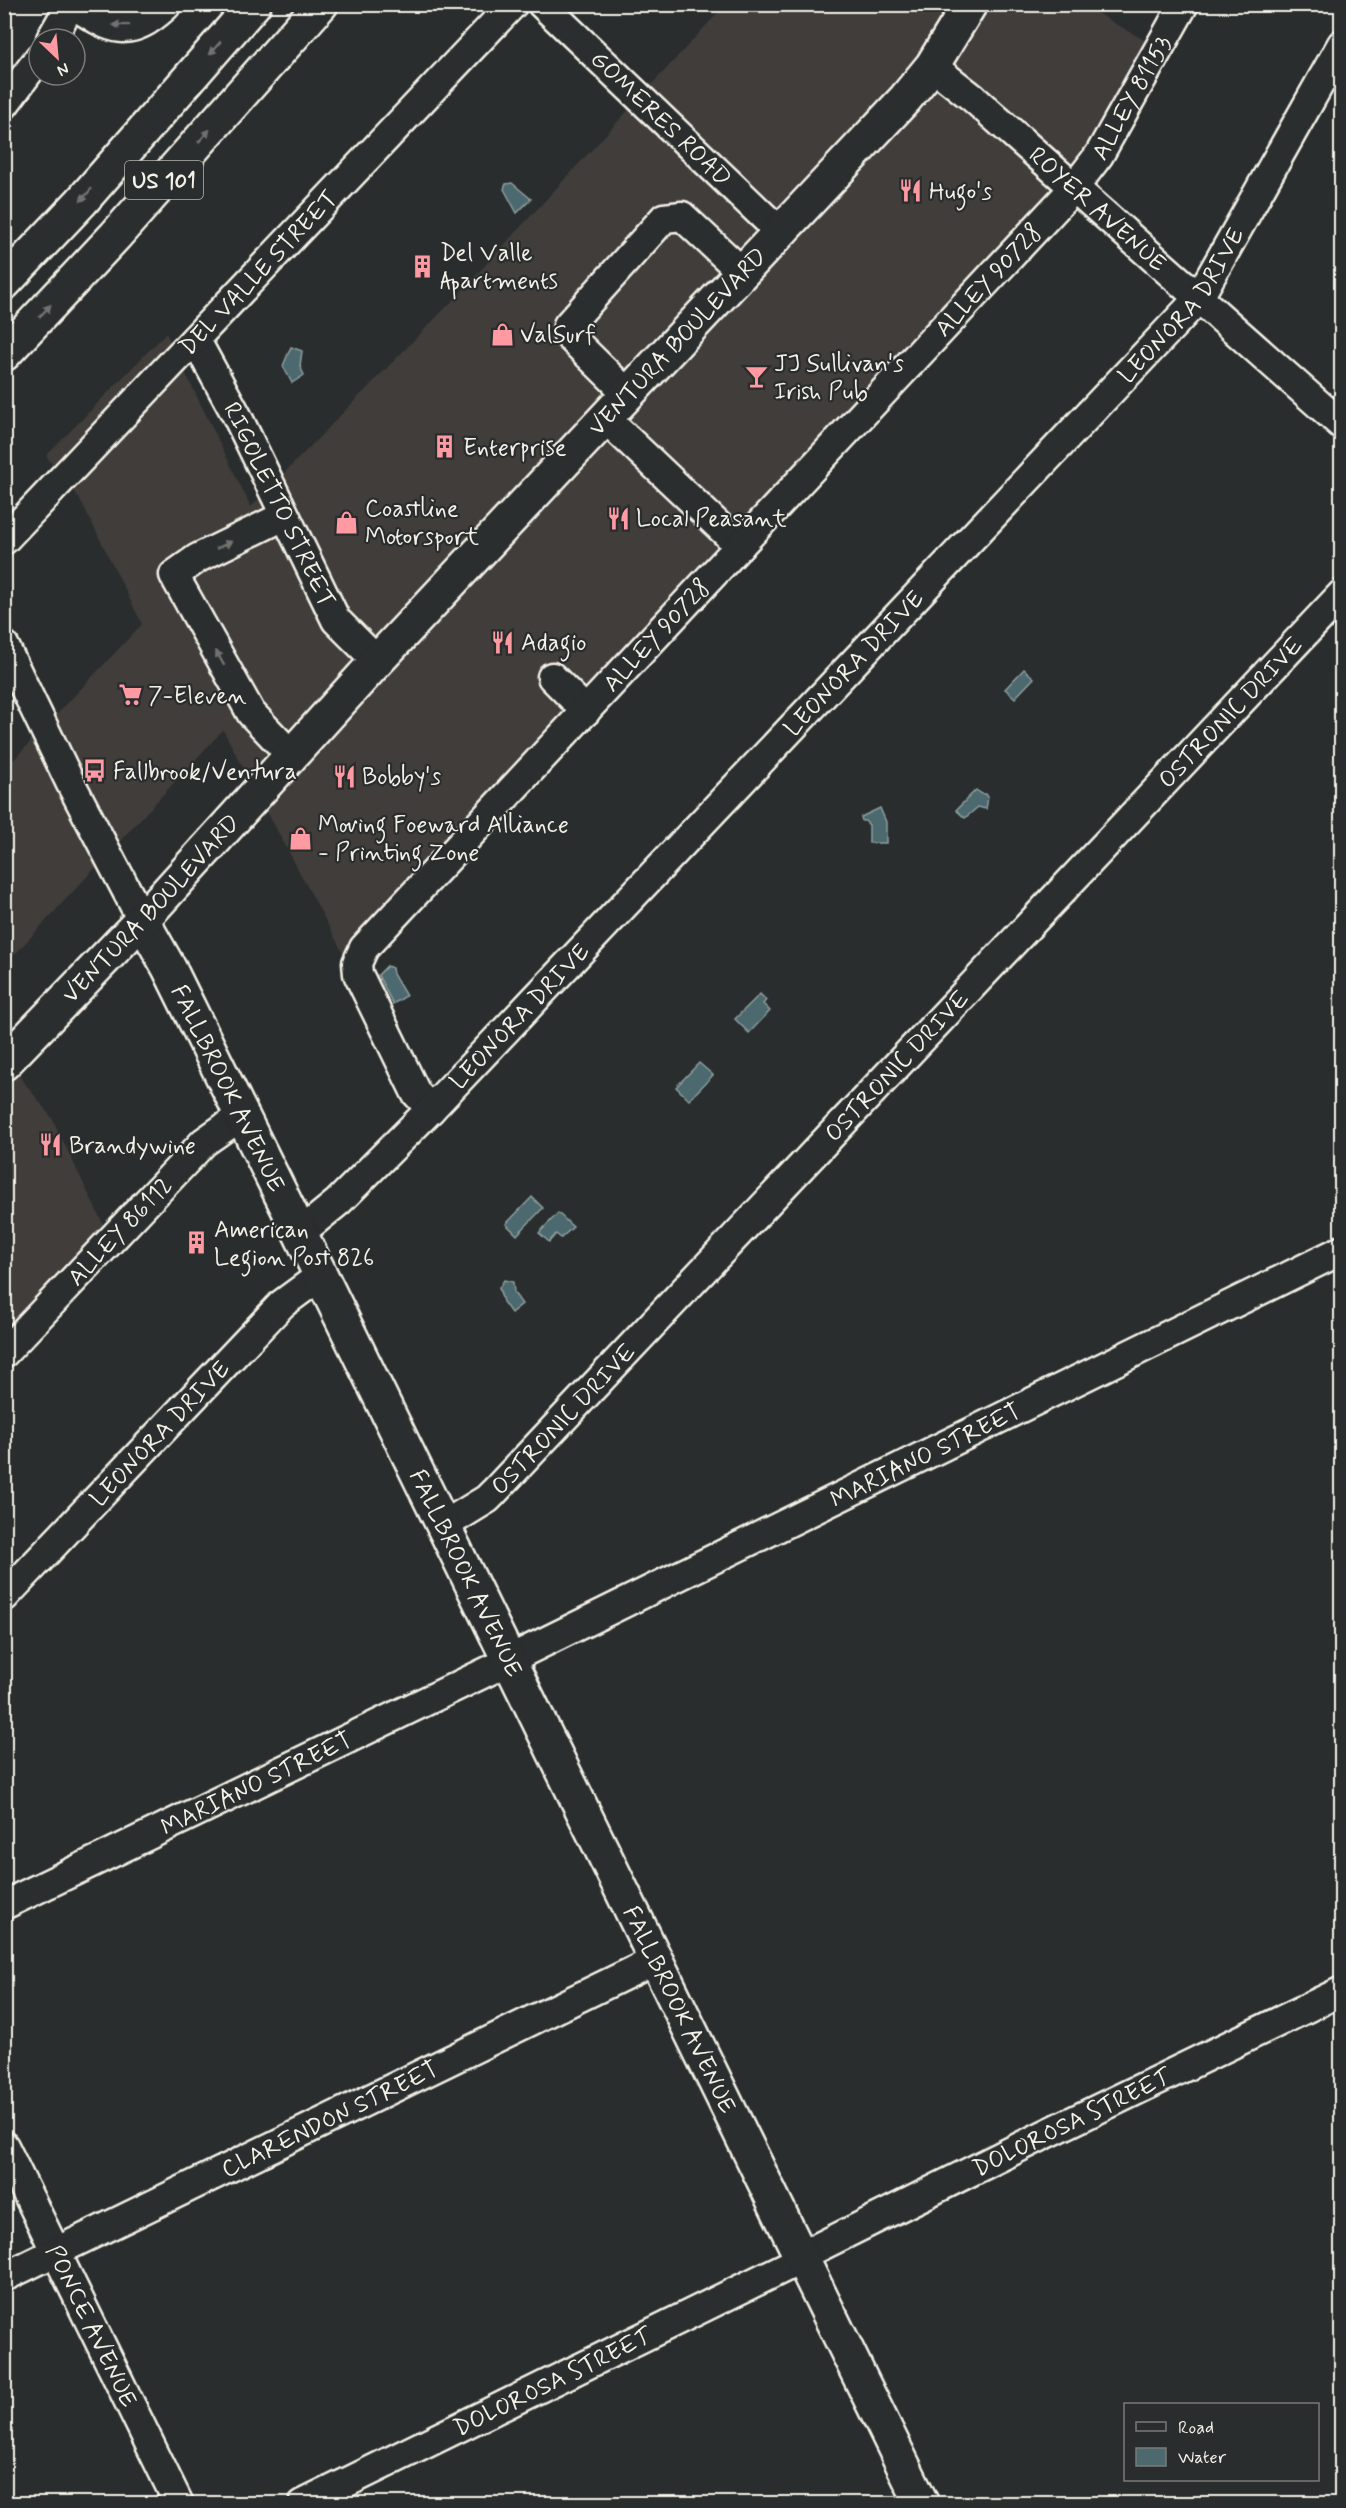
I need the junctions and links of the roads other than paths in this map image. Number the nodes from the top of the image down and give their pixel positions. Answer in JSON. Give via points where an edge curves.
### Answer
{"nodes":[{"id":1,"x":71,"y":4,"type":"edge"},
{"id":2,"x":76,"y":4,"type":"edge"},
{"id":3,"x":164,"y":4,"type":"edge"},
{"id":4,"x":254,"y":4,"type":"edge"},
{"id":5,"x":321,"y":4,"type":"edge"},
{"id":6,"x":513,"y":4,"type":"edge"},
{"id":7,"x":542,"y":4,"type":"edge"},
{"id":8,"x":970,"y":4,"type":"edge"},
{"id":9,"x":1184,"y":4,"type":"edge"},
{"id":10,"x":58,"y":27,"type":"edge"},
{"id":11,"x":1341,"y":44,"type":"edge"},
{"id":12,"x":933,"y":66,"type":"junction"},
{"id":13,"x":27,"y":74,"type":"edge"},
{"id":14,"x":4,"y":105,"type":"edge"},
{"id":15,"x":1074,"y":189,"type":"junction"},
{"id":16,"x":781,"y":232,"type":"junction"},
{"id":17,"x":742,"y":272,"type":"junction"},
{"id":18,"x":4,"y":283,"type":"edge"},
{"id":19,"x":1198,"y":299,"type":"junction"},
{"id":20,"x":195,"y":339,"type":"junction"},
{"id":21,"x":4,"y":354,"type":"edge"},
{"id":22,"x":628,"y":394,"type":"junction"},
{"id":23,"x":606,"y":419,"type":"junction"},
{"id":24,"x":1341,"y":425,"type":"edge"},
{"id":25,"x":284,"y":516,"type":"junction"},
{"id":26,"x":4,"y":540,"type":"edge"},
{"id":27,"x":740,"y":546,"type":"junction"},
{"id":28,"x":1341,"y":594,"type":"edge"},
{"id":29,"x":4,"y":645,"type":"edge"},
{"id":30,"x":377,"y":661,"type":"junction"},
{"id":31,"x":552,"y":677,"type":"dead end"},
{"id":32,"x":586,"y":711,"type":"junction"},
{"id":33,"x":291,"y":755,"type":"junction"},
{"id":34,"x":142,"y":920,"type":"junction"},
{"id":35,"x":4,"y":1063,"type":"edge"},
{"id":36,"x":431,"y":1109,"type":"junction"},
{"id":37,"x":241,"y":1116,"type":"junction"},
{"id":38,"x":300,"y":1233,"type":"junction"},
{"id":39,"x":1341,"y":1250,"type":"edge"},
{"id":40,"x":320,"y":1276,"type":"junction"},
{"id":41,"x":4,"y":1353,"type":"edge"},
{"id":42,"x":443,"y":1526,"type":"junction"},
{"id":43,"x":4,"y":1597,"type":"edge"},
{"id":44,"x":509,"y":1660,"type":"junction"},
{"id":45,"x":4,"y":1905,"type":"edge"},
{"id":46,"x":654,"y":1961,"type":"junction"},
{"id":47,"x":1341,"y":1991,"type":"edge"},
{"id":48,"x":4,"y":2146,"type":"edge"},
{"id":49,"x":56,"y":2252,"type":"junction"},
{"id":50,"x":802,"y":2258,"type":"junction"},
{"id":51,"x":4,"y":2277,"type":"edge"},
{"id":52,"x":179,"y":2504,"type":"edge"},
{"id":53,"x":303,"y":2504,"type":"edge"},
{"id":54,"x":922,"y":2504,"type":"edge"}],
"edges":[{"from":1,"to":10,"type":"street"},
{"from":3,"to":2,"type":"main road","one_way":true,"via":[[132,26],[110,25]]},
{"from":4,"to":18,"type":"main road","number":"US 101","one_way":true,"via":[[81,202]]},
{"from":21,"to":5,"type":"main road","number":"US 101","one_way":true,"via":[[115,236]]},
{"from":6,"to":20,"type":"street","name":"DEL VALLE STREET"},
{"from":7,"to":16,"type":"street","name":"GOMERES ROAD"},
{"from":8,"to":12,"type":"main road","name":"VENTURA BOULEVARD"},
{"from":9,"to":15,"type":"street","name":"ALLEY 81153","via":[[1099,155]]},
{"from":11,"to":19,"type":"street","name":"LEONORA DRIVE"},
{"from":12,"to":15,"type":"street","name":"ROYER AVENUE"},
{"from":12,"to":16,"type":"main road","name":"VENTURA BOULEVARD"},
{"from":13,"to":14,"type":"street"},
{"from":15,"to":19,"type":"street","name":"ROYER AVENUE"},
{"from":15,"to":27,"type":"street","name":"ALLEY 90728"},
{"from":16,"to":17,"type":"main road","name":"VENTURA BOULEVARD"},
{"from":17,"to":22,"type":"main road","name":"VENTURA BOULEVARD"},
{"from":17,"to":22,"type":"street","via":[[682,216],[664,218],[568,325],[568,335]]},
{"from":19,"to":24,"type":"street","name":"ROYER AVENUE"},
{"from":19,"to":36,"type":"street","name":"LEONORA DRIVE"},
{"from":20,"to":25,"type":"street","name":"RIGOLETTO STREET"},
{"from":20,"to":26,"type":"street","name":"DEL VALLE STREET"},
{"from":22,"to":23,"type":"main road","name":"VENTURA BOULEVARD"},
{"from":23,"to":27,"type":"street"},
{"from":23,"to":30,"type":"main road","name":"VENTURA BOULEVARD"},
{"from":25,"to":30,"type":"street","name":"RIGOLETTO STREET","via":[[336,620]]},
{"from":33,"to":25,"type":"street","one_way":true,"via":[[250,713],[174,575],[198,558]]},
{"from":27,"to":32,"type":"street","name":"ALLEY 90728"},
{"from":28,"to":42,"type":"street","name":"OSTRONIC DRIVE","via":[[487,1499]]},
{"from":29,"to":34,"type":"street","name":"FALLBROOK AVENUE"},
{"from":30,"to":33,"type":"main road","name":"VENTURA BOULEVARD"},
{"from":31,"to":32,"type":"street"},
{"from":32,"to":36,"type":"street","name":"ALLEY 90728","via":[[364,948],[357,963],[358,974],[416,1093]]},
{"from":33,"to":34,"type":"main road","name":"VENTURA BOULEVARD"},
{"from":34,"to":35,"type":"main road","name":"VENTURA BOULEVARD"},
{"from":34,"to":37,"type":"main road","name":"FALLBROOK AVENUE"},
{"from":36,"to":38,"type":"street","name":"LEONORA DRIVE","via":[[338,1202]]},
{"from":37,"to":38,"type":"main road","name":"FALLBROOK AVENUE"},
{"from":37,"to":41,"type":"street","name":"ALLEY 86112","via":[[204,1142]]},
{"from":38,"to":40,"type":"main road","name":"FALLBROOK AVENUE"},
{"from":39,"to":44,"type":"street","name":"MARIANO STREET"},
{"from":40,"to":42,"type":"main road","name":"FALLBROOK AVENUE"},
{"from":40,"to":43,"type":"street","name":"LEONORA DRIVE","via":[[282,1304]]},
{"from":42,"to":44,"type":"main road","name":"FALLBROOK AVENUE"},
{"from":44,"to":45,"type":"street","name":"MARIANO STREET"},
{"from":44,"to":46,"type":"main road","name":"FALLBROOK AVENUE"},
{"from":46,"to":49,"type":"street","name":"CLARENDON STREET"},
{"from":46,"to":50,"type":"main road","name":"FALLBROOK AVENUE"},
{"from":47,"to":50,"type":"street","name":"DOLOROSA STREET"},
{"from":48,"to":49,"type":"street","name":"PONCE AVENUE"},
{"from":49,"to":51,"type":"street","name":"CLARENDON STREET"},
{"from":49,"to":52,"type":"street","name":"PONCE AVENUE"},
{"from":50,"to":53,"type":"street","name":"DOLOROSA STREET"},
{"from":50,"to":54,"type":"main road","name":"FALLBROOK AVENUE"}]}
